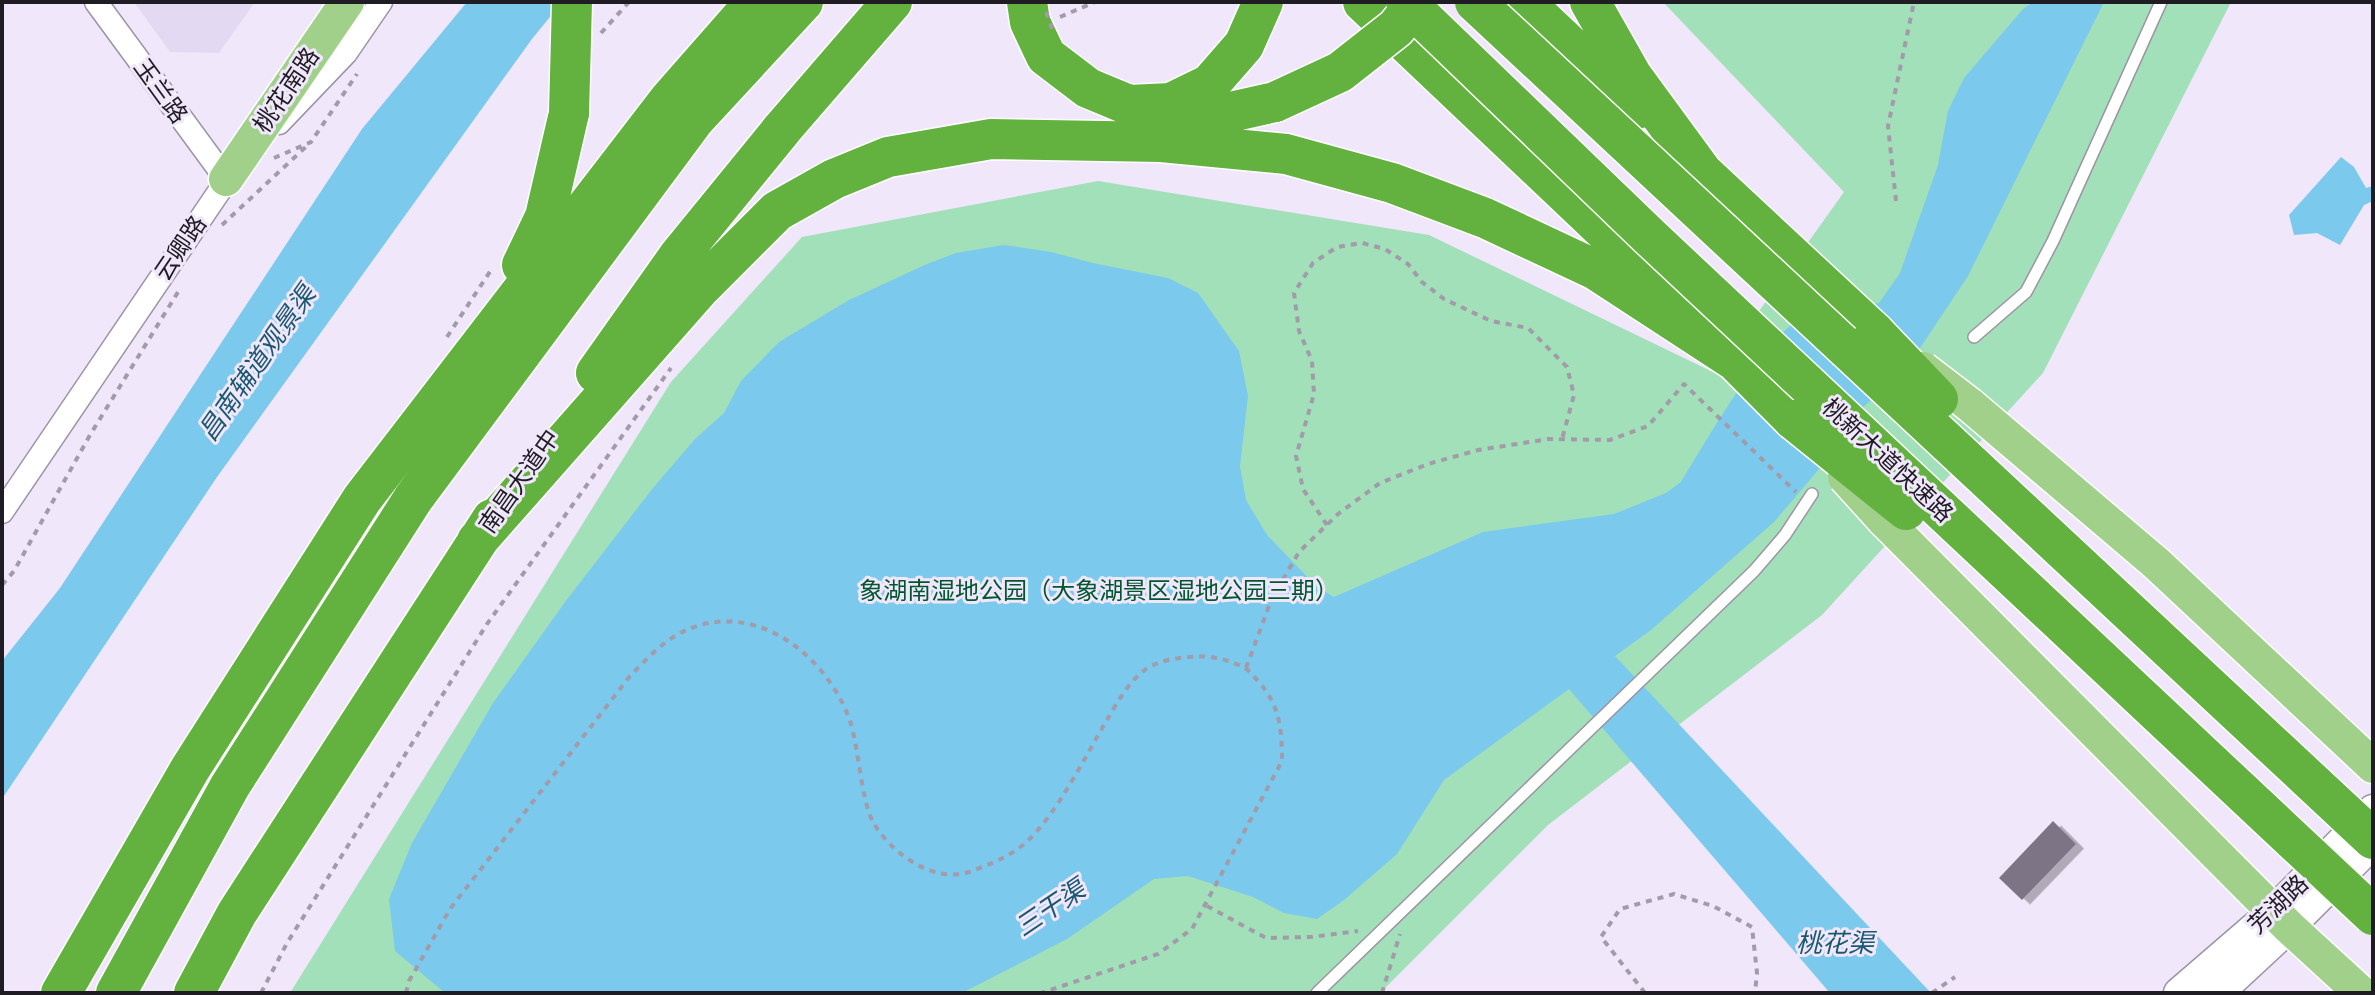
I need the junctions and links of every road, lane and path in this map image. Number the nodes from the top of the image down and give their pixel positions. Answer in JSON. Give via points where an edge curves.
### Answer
{"nodes":[{"id":1,"x":96,"y":2,"type":"edge"},
{"id":2,"x":347,"y":2,"type":"edge"},
{"id":3,"x":381,"y":2,"type":"edge"},
{"id":4,"x":572,"y":2,"type":"edge"},
{"id":5,"x":755,"y":2,"type":"edge"},
{"id":6,"x":803,"y":2,"type":"edge"},
{"id":7,"x":892,"y":2,"type":"edge"},
{"id":8,"x":1095,"y":2,"type":"edge"},
{"id":9,"x":1263,"y":2,"type":"edge"},
{"id":10,"x":1363,"y":2,"type":"edge"},
{"id":11,"x":1406,"y":2,"type":"edge"},
{"id":12,"x":1417,"y":2,"type":"edge"},
{"id":13,"x":1475,"y":2,"type":"edge"},
{"id":14,"x":1524,"y":2,"type":"edge"},
{"id":15,"x":1590,"y":2,"type":"edge"},
{"id":16,"x":1914,"y":2,"type":"edge"},
{"id":17,"x":2161,"y":2,"type":"edge"},
{"id":18,"x":1042,"y":17,"type":"edge"},
{"id":19,"x":1056,"y":40,"type":"dead end"},
{"id":20,"x":991,"y":139,"type":"junction"},
{"id":21,"x":311,"y":142,"type":"dead end"},
{"id":22,"x":1703,"y":173,"type":"junction"},
{"id":23,"x":226,"y":179,"type":"junction"},
{"id":24,"x":1896,"y":201,"type":"dead end"},
{"id":25,"x":215,"y":232,"type":"dead end"},
{"id":26,"x":182,"y":286,"type":"dead end"},
{"id":27,"x":1875,"y":333,"type":"junction"},
{"id":28,"x":1974,"y":337,"type":"dead end"},
{"id":29,"x":680,"y":357,"type":"dead end"},
{"id":30,"x":1737,"y":362,"type":"junction"},
{"id":31,"x":1794,"y":420,"type":"junction"},
{"id":32,"x":1562,"y":439,"type":"junction"},
{"id":33,"x":1809,"y":498,"type":"joint"},
{"id":34,"x":362,"y":499,"type":"junction"},
{"id":35,"x":2,"y":512,"type":"edge"},
{"id":36,"x":1327,"y":525,"type":"junction"},
{"id":37,"x":477,"y":541,"type":"junction"},
{"id":38,"x":2,"y":585,"type":"edge"},
{"id":39,"x":2179,"y":656,"type":"junction"},
{"id":40,"x":1246,"y":668,"type":"junction"},
{"id":41,"x":2139,"y":697,"type":"junction"},
{"id":42,"x":2373,"y":766,"type":"edge"},
{"id":43,"x":2373,"y":810,"type":"edge"},
{"id":44,"x":2373,"y":841,"type":"edge"},
{"id":45,"x":1409,"y":904,"type":"junction"},
{"id":46,"x":1206,"y":906,"type":"junction"},
{"id":47,"x":2373,"y":915,"type":"edge"},
{"id":48,"x":2281,"y":920,"type":"junction"},
{"id":49,"x":1384,"y":928,"type":"junction"},
{"id":50,"x":1955,"y":977,"type":"dead end"},
{"id":51,"x":61,"y":993,"type":"edge"},
{"id":52,"x":116,"y":993,"type":"edge"},
{"id":53,"x":194,"y":993,"type":"edge"},
{"id":54,"x":261,"y":993,"type":"edge"},
{"id":55,"x":406,"y":993,"type":"edge"},
{"id":56,"x":1041,"y":993,"type":"edge"},
{"id":57,"x":1317,"y":993,"type":"edge"},
{"id":58,"x":1382,"y":993,"type":"edge"},
{"id":59,"x":1645,"y":993,"type":"edge"},
{"id":60,"x":1755,"y":993,"type":"edge"},
{"id":61,"x":1932,"y":993,"type":"edge"},
{"id":62,"x":2179,"y":993,"type":"edge"},
{"id":63,"x":2218,"y":993,"type":"edge"},
{"id":64,"x":2361,"y":993,"type":"edge"}],
"edges":[{"from":1,"to":23,"type":"street","name":"玉兰路"},
{"from":2,"to":23,"type":"main road","name":"桃花南路"},
{"from":3,"to":23,"type":"street","name":"云卿路","via":[[346,53]]},
{"from":4,"to":34,"type":"highway","bridge":true,"via":[[569,113],[545,217],[508,295]]},
{"from":5,"to":34,"type":"highway","via":[[669,100]]},
{"from":6,"to":52,"type":"highway","via":[[694,120],[413,499],[230,786]]},
{"from":7,"to":37,"type":"highway","name":"南昌大道中","via":[[678,257]]},
{"from":8,"to":18,"type":"path"},
{"from":9,"to":18,"type":"highway","via":[[1244,45],[1210,84],[1171,103],[1129,105],[1088,88],[1046,56],[1030,22]]},
{"from":10,"to":30,"type":"highway"},
{"from":11,"to":41,"type":"highway","name":"桃新大道快速路","bridge":true},
{"from":12,"to":20,"type":"highway","bridge":true,"via":[[1396,28],[1340,72],[1275,102],[1199,119]]},
{"from":13,"to":39,"type":"highway","bridge":true},
{"from":14,"to":22,"type":"highway"},
{"from":15,"to":22,"type":"highway","via":[[1632,76]]},
{"from":16,"to":24,"type":"path","via":[[1888,126]]},
{"from":17,"to":28,"type":"lane","via":[[2026,292]]},
{"from":18,"to":19,"type":"path"},
{"from":20,"to":30,"type":"highway","via":[[1161,142],[1286,154],[1392,183],[1485,218],[1596,270]]},
{"from":20,"to":37,"type":"highway","via":[[888,157],[777,211],[700,288]]},
{"from":21,"to":25,"type":"path"},
{"from":22,"to":27,"type":"highway"},
{"from":23,"to":35,"type":"street","name":"云卿路"},
{"from":26,"to":38,"type":"path"},
{"from":27,"to":39,"type":"highway","bridge":true},
{"from":27,"to":42,"type":"main road","bridge":true,"via":[[1970,405],[2156,563]]},
{"from":29,"to":54,"type":"path","via":[[487,624]]},
{"from":30,"to":31,"type":"highway"},
{"from":31,"to":41,"type":"highway","bridge":true},
{"from":31,"to":48,"type":"main road","bridge":true,"via":[[1884,520]]},
{"from":32,"to":33,"type":"path","via":[[1610,440],[1648,426],[1684,384]]},
{"from":32,"to":36,"type":"path","via":[[1478,450],[1428,464],[1380,483]]},
{"from":32,"to":36,"type":"path","via":[[1574,395],[1567,367],[1528,328],[1491,321],[1444,299],[1385,249],[1362,243],[1337,247],[1313,263],[1294,293],[1299,331],[1312,361],[1314,394],[1296,456],[1303,489]]},
{"from":33,"to":45,"type":"lane","via":[[1754,571]]},
{"from":34,"to":51,"type":"highway","via":[[190,769]]},
{"from":36,"to":40,"type":"path","via":[[1299,552],[1272,598]]},
{"from":37,"to":53,"type":"highway","name":"南昌大道中","via":[[237,913]]},
{"from":39,"to":44,"type":"highway","bridge":true},
{"from":40,"to":46,"type":"path","via":[[1278,711],[1282,761]]},
{"from":40,"to":55,"type":"path","via":[[1204,656],[1151,665],[1121,696],[1047,817],[1024,844],[1007,857],[962,874],[921,868],[886,839],[872,819],[850,721],[834,689],[802,649],[758,624],[709,623],[677,634],[630,676],[450,909]]},
{"from":41,"to":47,"type":"highway","name":"桃新大道快速路","bridge":true},
{"from":43,"to":48,"type":"street","name":"芳湖路"},
{"from":44,"to":48,"type":"street","name":"芳湖路"},
{"from":45,"to":49,"type":"lane"},
{"from":45,"to":58,"type":"path"},
{"from":46,"to":49,"type":"path","via":[[1266,938]]},
{"from":46,"to":56,"type":"path","via":[[1192,929],[1158,954]]},
{"from":48,"to":62,"type":"street","name":"芳湖路"},
{"from":48,"to":63,"type":"street","name":"芳湖路"},
{"from":48,"to":64,"type":"main road"},
{"from":49,"to":57,"type":"lane"},
{"from":50,"to":61,"type":"path"},
{"from":59,"to":60,"type":"path","via":[[1601,937],[1620,909],[1674,894],[1713,906],[1752,927]]}]}
